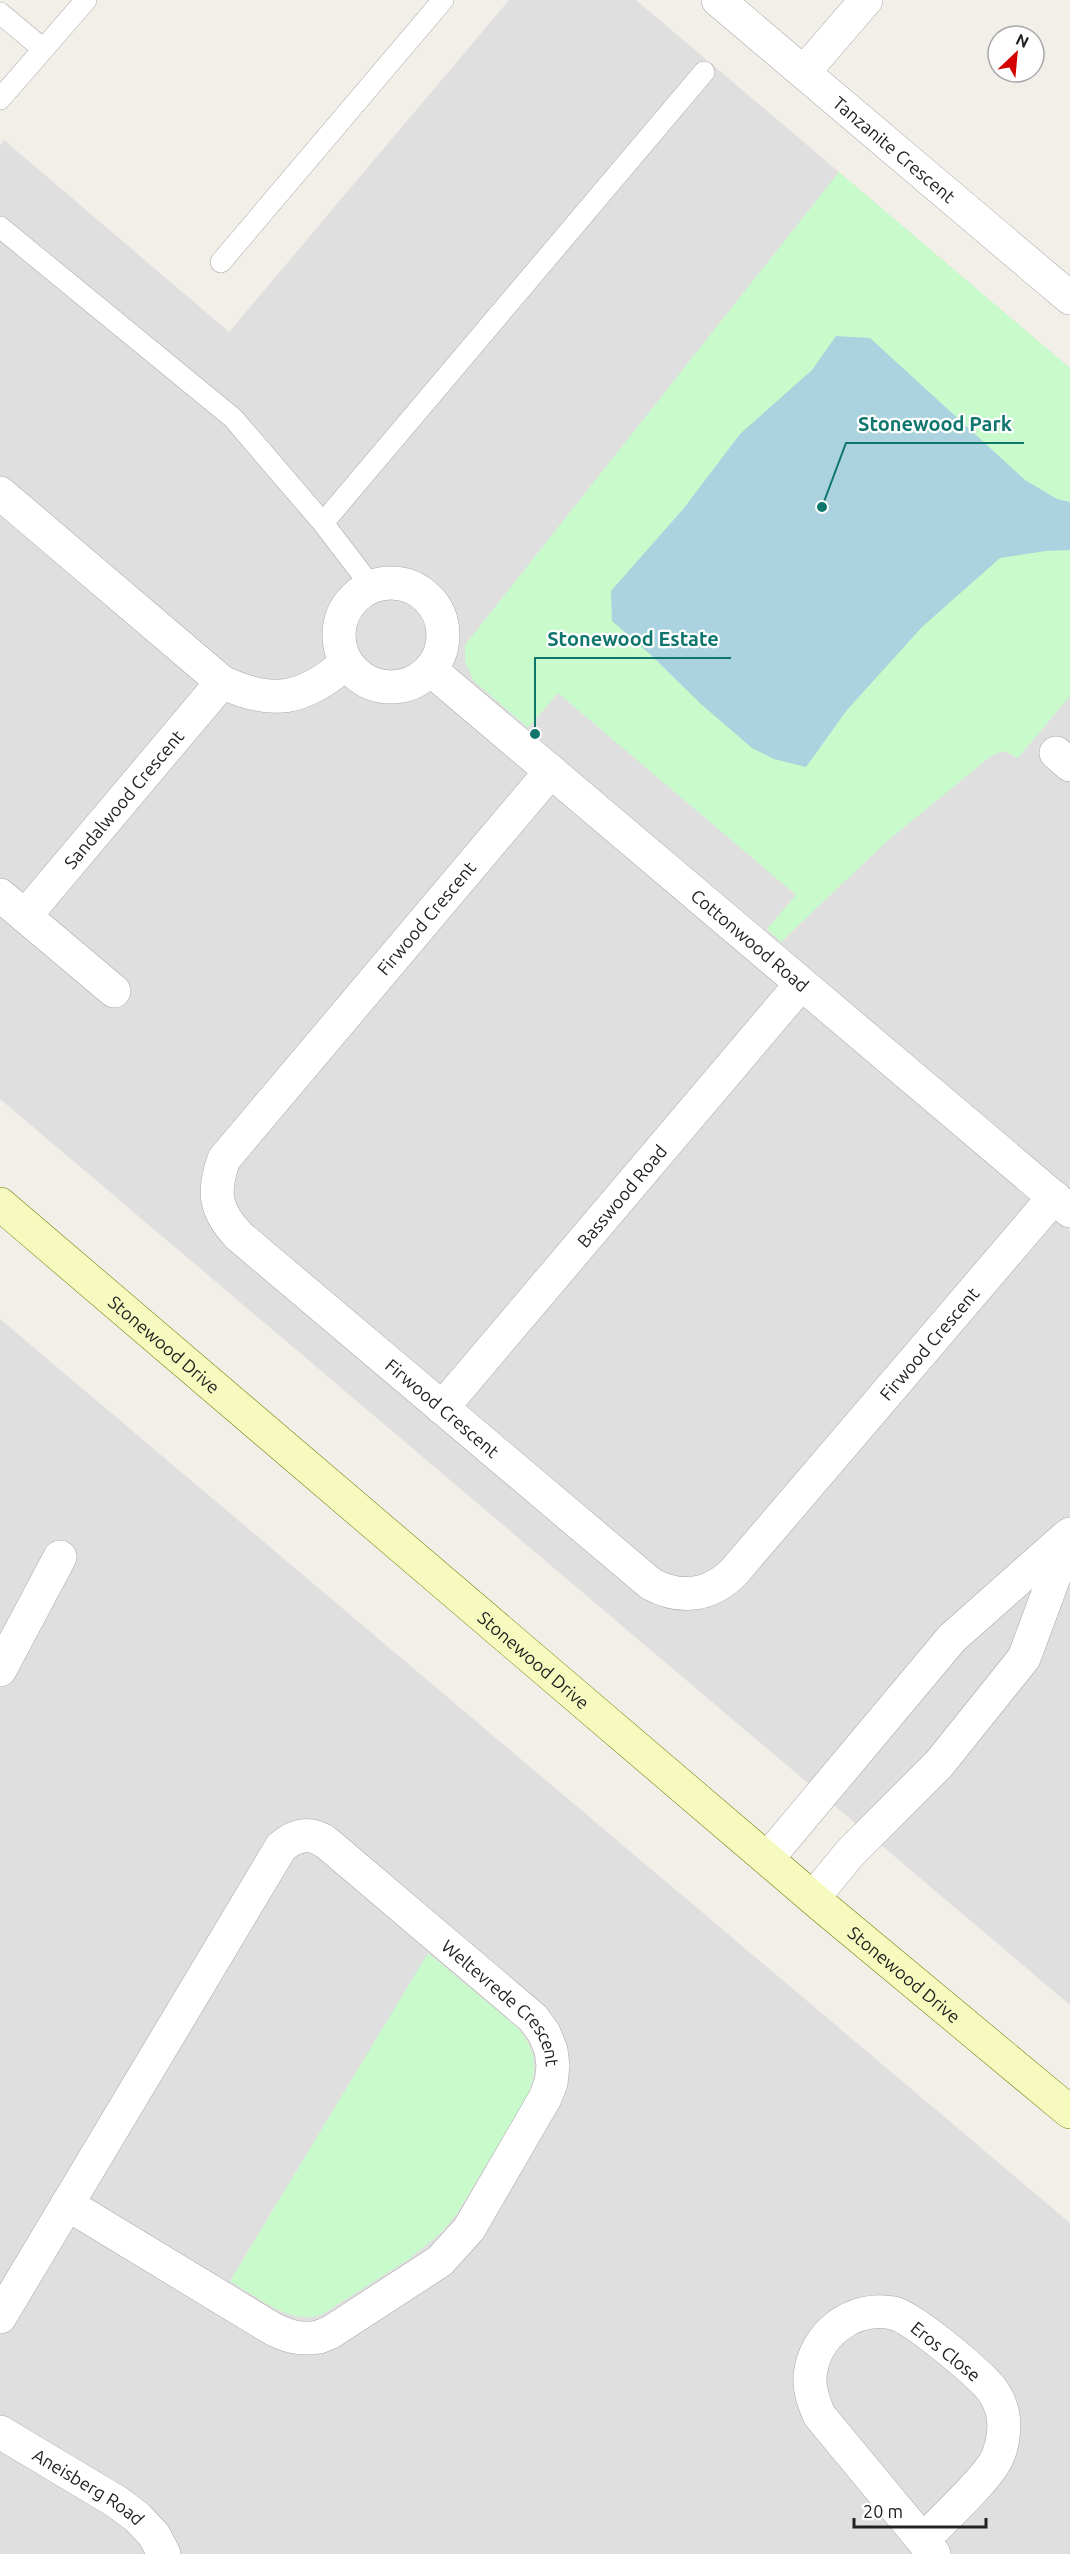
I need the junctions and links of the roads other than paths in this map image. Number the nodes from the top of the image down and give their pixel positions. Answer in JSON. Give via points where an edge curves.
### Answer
{"nodes":[{"id":1,"x":87,"y":0,"type":"edge"},
{"id":2,"x":443,"y":0,"type":"edge"},
{"id":3,"x":718,"y":0,"type":"edge"},
{"id":4,"x":866,"y":0,"type":"edge"},
{"id":5,"x":0,"y":13,"type":"edge"},
{"id":6,"x":43,"y":49,"type":"junction"},
{"id":7,"x":704,"y":72,"type":"dead end"},
{"id":8,"x":804,"y":72,"type":"junction"},
{"id":9,"x":0,"y":99,"type":"edge"},
{"id":10,"x":0,"y":228,"type":"edge"},
{"id":11,"x":221,"y":261,"type":"dead end"},
{"id":12,"x":1070,"y":298,"type":"edge"},
{"id":13,"x":0,"y":493,"type":"edge"},
{"id":14,"x":323,"y":523,"type":"junction"},
{"id":15,"x":371,"y":586,"type":"junction"},
{"id":16,"x":346,"y":663,"type":"junction"},
{"id":17,"x":431,"y":670,"type":"junction"},
{"id":18,"x":222,"y":682,"type":"junction"},
{"id":19,"x":551,"y":771,"type":"junction"},
{"id":20,"x":0,"y":895,"type":"edge"},
{"id":21,"x":25,"y":916,"type":"junction"},
{"id":22,"x":801,"y":984,"type":"junction"},
{"id":23,"x":114,"y":991,"type":"dead end"},
{"id":24,"x":0,"y":1204,"type":"edge"},
{"id":25,"x":1062,"y":1204,"type":"edge"},
{"id":26,"x":442,"y":1408,"type":"junction"},
{"id":27,"x":1070,"y":1534,"type":"edge"},
{"id":28,"x":60,"y":1557,"type":"dead end"},
{"id":29,"x":0,"y":1670,"type":"edge"},
{"id":30,"x":768,"y":1858,"type":"junction"},
{"id":31,"x":814,"y":1897,"type":"junction"},
{"id":32,"x":1070,"y":2112,"type":"edge"},
{"id":33,"x":67,"y":2205,"type":"junction"},
{"id":34,"x":0,"y":2317,"type":"edge"},
{"id":35,"x":0,"y":2432,"type":"edge"},
{"id":36,"x":928,"y":2547,"type":"edge"},
{"id":37,"x":164,"y":2554,"type":"edge"}],
"edges":[{"from":1,"to":6,"type":"lane"},
{"from":2,"to":11,"type":"lane"},
{"from":3,"to":8,"type":"street","name":"Tanzanite Crescent"},
{"from":4,"to":8,"type":"street"},
{"from":5,"to":6,"type":"lane"},
{"from":6,"to":9,"type":"lane"},
{"from":7,"to":14,"type":"lane"},
{"from":8,"to":12,"type":"street","name":"Tanzanite Crescent"},
{"from":10,"to":14,"type":"lane","via":[[233,418]]},
{"from":13,"to":18,"type":"street"},
{"from":14,"to":15,"type":"lane"},
{"from":15,"to":16,"type":"street","via":[[355,596],[344,610],[338,628],[339,646]]},
{"from":15,"to":17,"type":"street","via":[[405,584],[434,604],[442,620],[443,638],[440,655]]},
{"from":16,"to":17,"type":"street","via":[[359,678],[377,686],[396,688],[415,682]]},
{"from":16,"to":18,"type":"street","via":[[326,681],[288,695],[244,693]]},
{"from":17,"to":19,"type":"street","name":"Cottonwood Road"},
{"from":18,"to":21,"type":"street","name":"Sandalwood Crescent"},
{"from":19,"to":22,"type":"street","name":"Cottonwood Road"},
{"from":19,"to":26,"type":"street","name":"Firwood Crescent","via":[[224,1159],[217,1176],[219,1210],[233,1230]]},
{"from":20,"to":21,"type":"street"},
{"from":21,"to":23,"type":"street"},
{"from":22,"to":25,"type":"street","name":"Cottonwood Road"},
{"from":22,"to":26,"type":"street","name":"Basswood Road"},
{"from":24,"to":30,"type":"street","name":"Stonewood Drive"},
{"from":25,"to":26,"type":"street","name":"Firwood Crescent","via":[[724,1583],[711,1590],[680,1595],[651,1584]]},
{"from":27,"to":30,"type":"street","via":[[952,1638]]},
{"from":27,"to":31,"type":"street","via":[[1024,1658],[939,1764],[850,1852]]},
{"from":28,"to":29,"type":"street"},
{"from":30,"to":31,"type":"street","name":"Stonewood Drive"},
{"from":31,"to":32,"type":"street","name":"Stonewood Drive"},
{"from":33,"to":33,"type":"street","name":"Weltevrede Crescent","via":[[281,1846],[290,1839],[311,1835],[328,1844],[533,2018],[551,2050],[553,2066],[545,2098],[460,2241],[440,2261],[319,2337],[289,2337],[273,2329]]},
{"from":33,"to":34,"type":"street","name":"Weltevrede Crescent"},
{"from":35,"to":37,"type":"street","name":"Aneisberg Road","via":[[130,2512],[154,2535]]},
{"from":36,"to":36,"type":"street","name":"Eros Close","via":[[819,2415],[812,2397],[813,2358],[835,2327],[853,2316],[895,2313],[914,2322],[987,2384],[1001,2408],[1003,2440],[998,2458]]}]}
